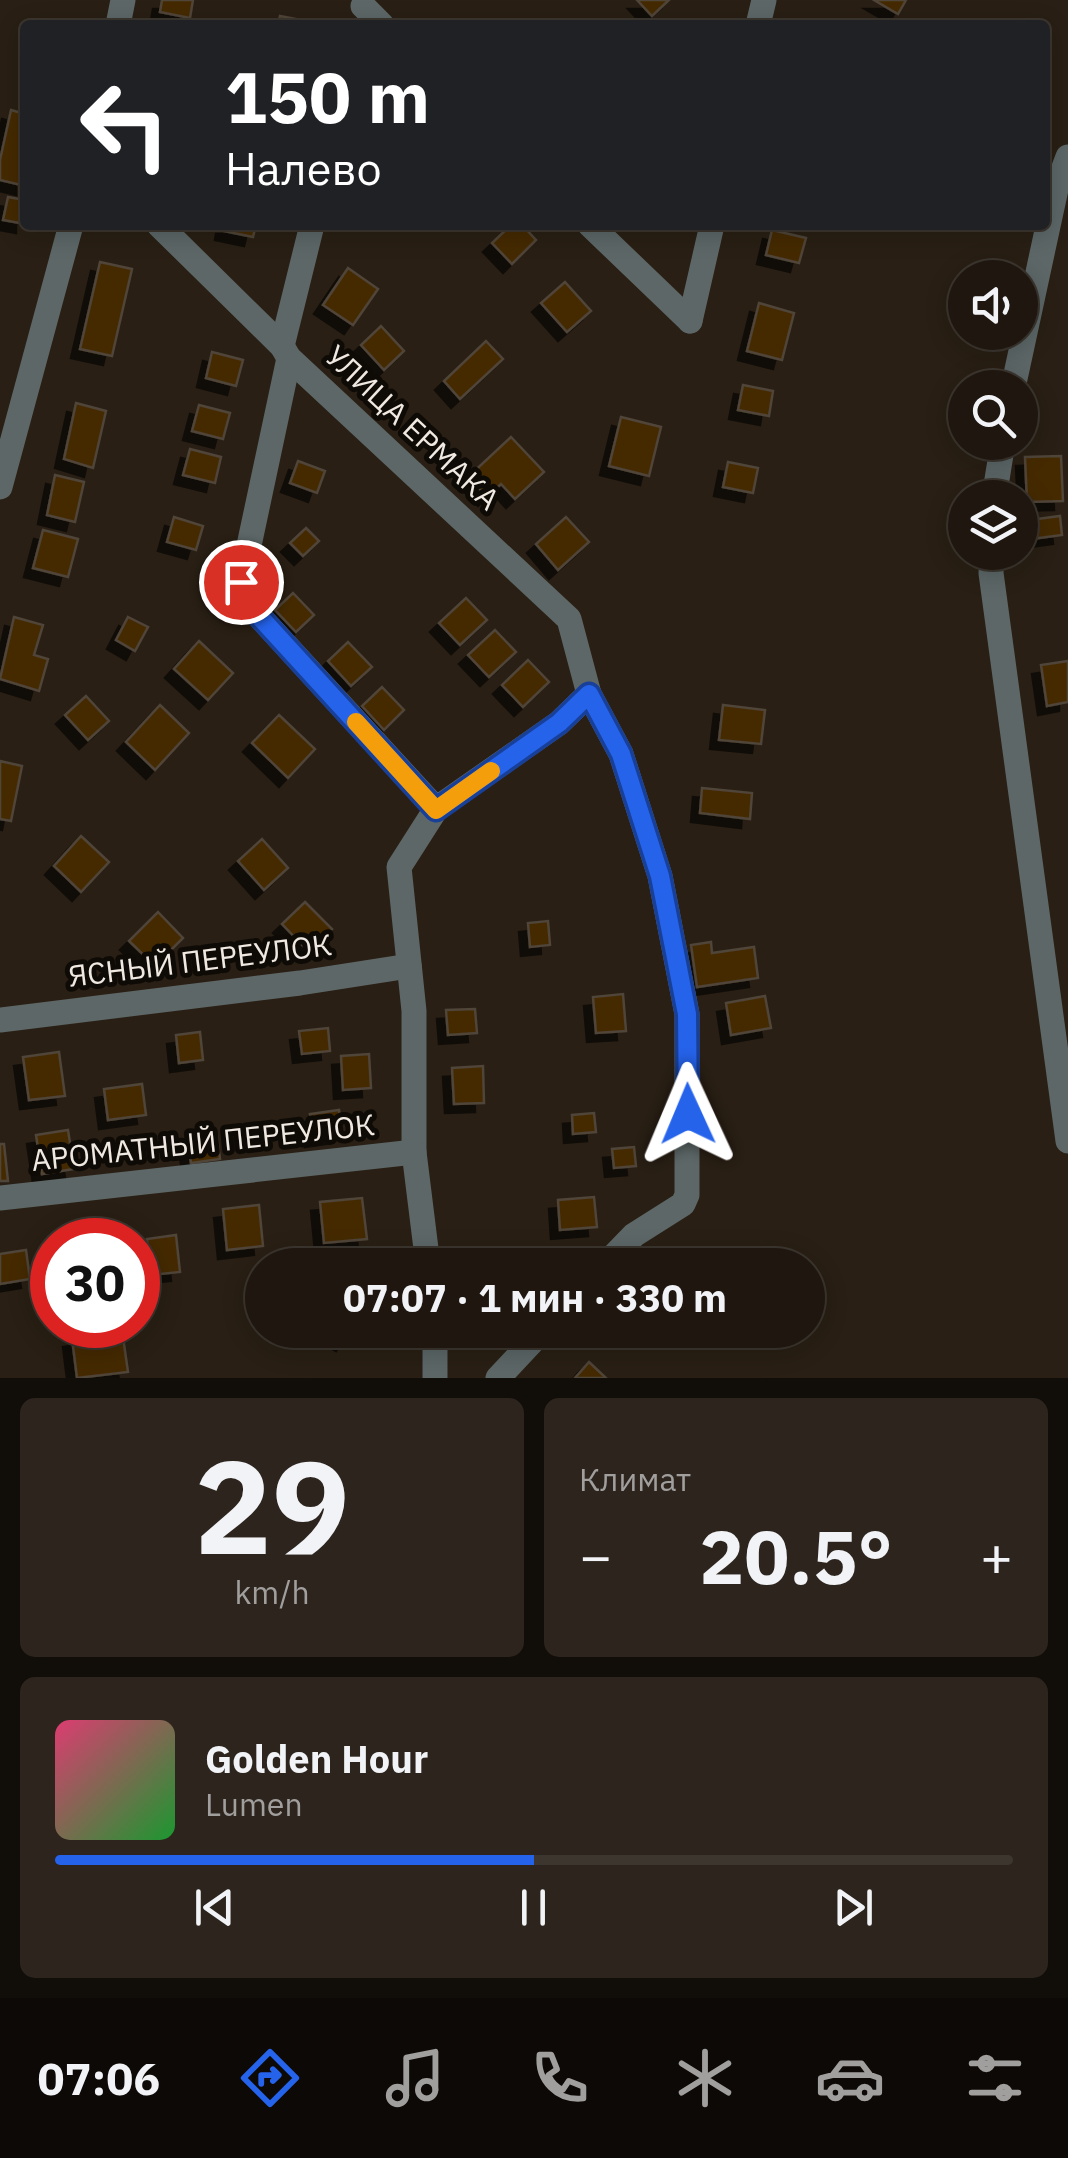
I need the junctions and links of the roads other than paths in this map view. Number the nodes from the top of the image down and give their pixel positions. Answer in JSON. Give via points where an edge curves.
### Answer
{"nodes":[{"id":1,"x":1068,"y":157,"type":"edge"},
{"id":2,"x":1050,"y":217,"type":"edge"},
{"id":3,"x":69,"y":230,"type":"edge"},
{"id":4,"x":164,"y":230,"type":"edge"},
{"id":5,"x":311,"y":230,"type":"edge"},
{"id":6,"x":595,"y":230,"type":"edge"},
{"id":7,"x":711,"y":230,"type":"edge"},
{"id":8,"x":1047,"y":230,"type":"edge"},
{"id":9,"x":286,"y":352,"type":"junction"},
{"id":10,"x":1017,"y":370,"type":"edge"},
{"id":11,"x":0,"y":488,"type":"edge"},
{"id":12,"x":992,"y":570,"type":"edge"},
{"id":13,"x":589,"y":694,"type":"junction"},
{"id":14,"x":436,"y":810,"type":"junction"},
{"id":15,"x":409,"y":966,"type":"junction"},
{"id":16,"x":0,"y":1020,"type":"edge"},
{"id":17,"x":1068,"y":1141,"type":"edge"},
{"id":18,"x":414,"y":1152,"type":"junction"},
{"id":19,"x":0,"y":1198,"type":"edge"},
{"id":20,"x":426,"y":1248,"type":"edge"},
{"id":21,"x":621,"y":1248,"type":"edge"},
{"id":22,"x":435,"y":1348,"type":"edge"},
{"id":23,"x":526,"y":1348,"type":"edge"},
{"id":24,"x":435,"y":1378,"type":"edge"},
{"id":25,"x":498,"y":1378,"type":"edge"}],
"edges":[{"from":1,"to":2,"type":"street"},
{"from":3,"to":11,"type":"street"},
{"from":4,"to":9,"type":"street","name":"УЛИЦА ЕРМАКА"},
{"from":5,"to":9,"type":"street"},
{"from":6,"to":7,"type":"street","via":[[690,321]]},
{"from":8,"to":10,"type":"street"},
{"from":9,"to":13,"type":"street","name":"УЛИЦА ЕРМАКА","via":[[569,619]]},
{"from":9,"to":14,"type":"street","via":[[241,582],[247,603]]},
{"from":12,"to":17,"type":"street"},
{"from":13,"to":14,"type":"street"},
{"from":13,"to":21,"type":"street","name":"УЛИЦА ЕРМАКА","via":[[621,754],[660,876],[687,1014],[683,1204]]},
{"from":14,"to":15,"type":"street","via":[[399,867]]},
{"from":15,"to":16,"type":"street","name":"ЯСНЫЙ ПЕРЕУЛОК"},
{"from":15,"to":18,"type":"street"},
{"from":18,"to":19,"type":"street","name":"АРОМАТНЫЙ ПЕРЕУЛОК"},
{"from":18,"to":20,"type":"street"},
{"from":22,"to":24,"type":"street"},
{"from":23,"to":25,"type":"street"}]}
